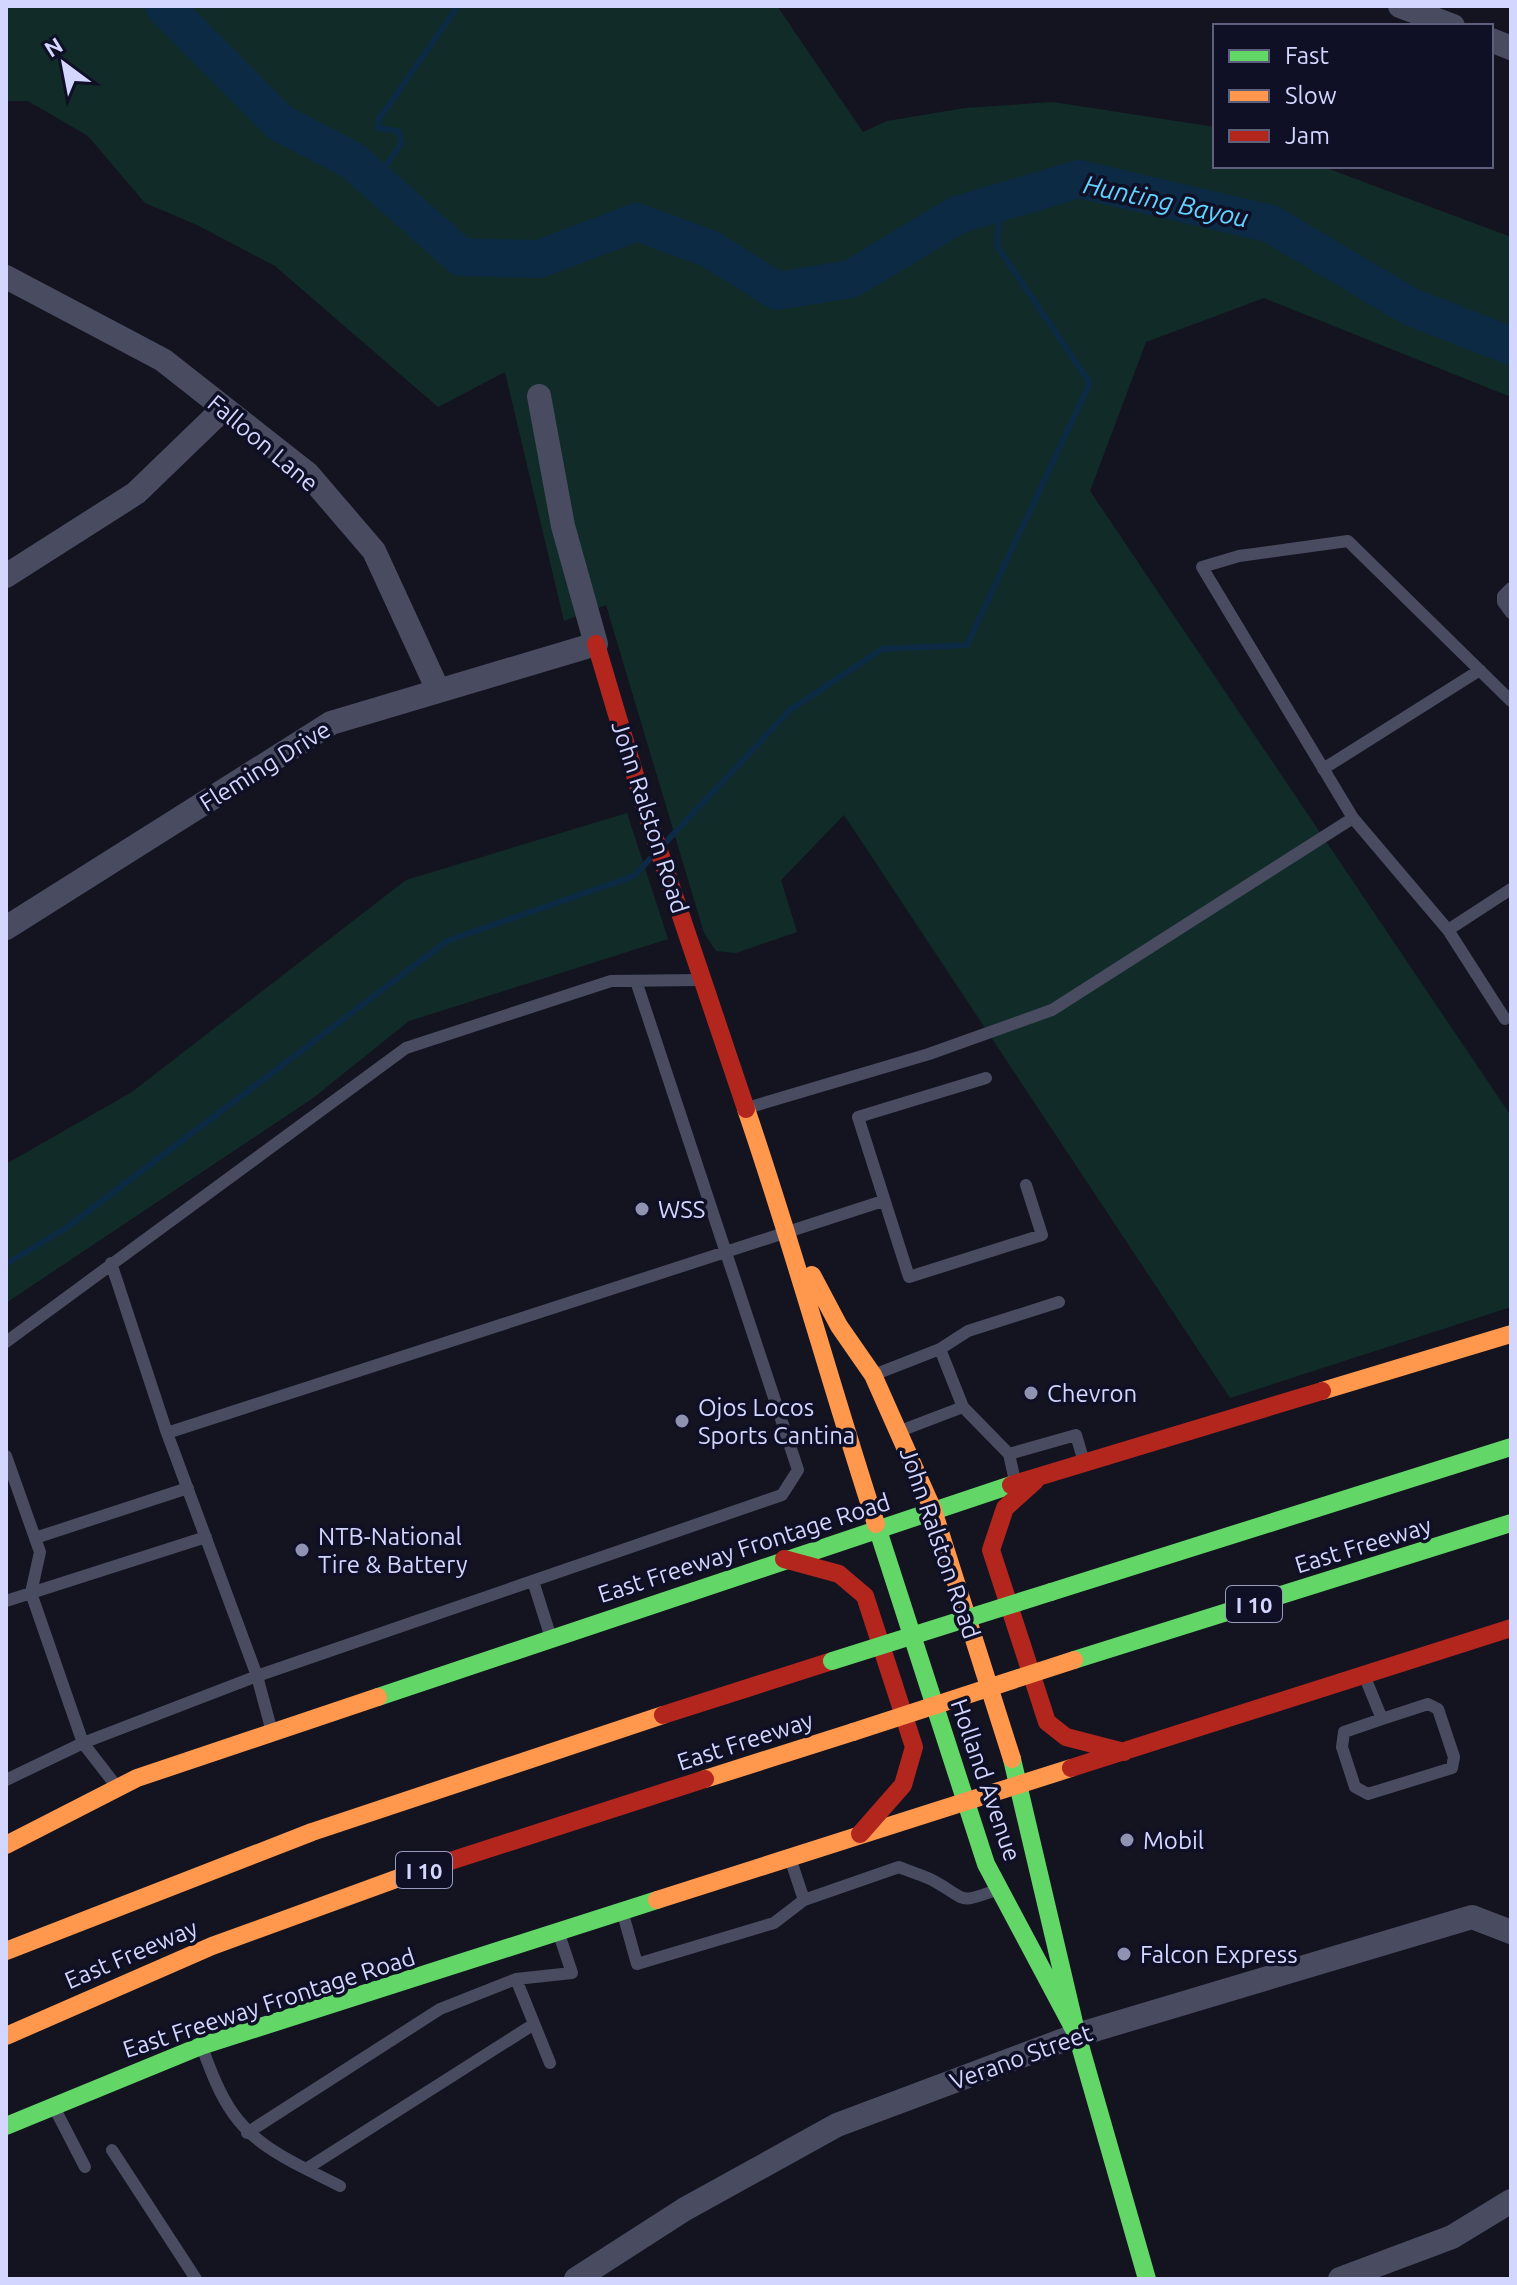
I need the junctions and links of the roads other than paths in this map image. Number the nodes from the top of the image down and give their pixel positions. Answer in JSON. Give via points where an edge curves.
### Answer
{"nodes":[{"id":1,"x":1400,"y":6,"type":"edge"},
{"id":2,"x":1448,"y":24,"type":"edge"},
{"id":3,"x":6,"y":277,"type":"edge"},
{"id":4,"x":539,"y":396,"type":"dead end"},
{"id":5,"x":223,"y":409,"type":"junction"},
{"id":6,"x":6,"y":576,"type":"edge"},
{"id":7,"x":1511,"y":588,"type":"edge"},
{"id":8,"x":1511,"y":613,"type":"edge"},
{"id":9,"x":596,"y":644,"type":"junction"},
{"id":10,"x":1480,"y":670,"type":"junction"},
{"id":11,"x":438,"y":690,"type":"junction"},
{"id":12,"x":1511,"y":701,"type":"edge"},
{"id":13,"x":1323,"y":769,"type":"junction"},
{"id":14,"x":1353,"y":818,"type":"junction"},
{"id":15,"x":1511,"y":889,"type":"edge"},
{"id":16,"x":6,"y":928,"type":"edge"},
{"id":17,"x":1448,"y":930,"type":"junction"},
{"id":18,"x":705,"y":980,"type":"junction"},
{"id":19,"x":636,"y":981,"type":"junction"},
{"id":20,"x":1509,"y":1021,"type":"edge"},
{"id":21,"x":986,"y":1078,"type":"dead end"},
{"id":22,"x":747,"y":1108,"type":"junction"},
{"id":23,"x":1026,"y":1185,"type":"dead end"},
{"id":24,"x":883,"y":1201,"type":"junction"},
{"id":25,"x":787,"y":1230,"type":"junction"},
{"id":26,"x":726,"y":1252,"type":"junction"},
{"id":27,"x":111,"y":1263,"type":"junction"},
{"id":28,"x":1059,"y":1302,"type":"dead end"},
{"id":29,"x":1511,"y":1334,"type":"edge"},
{"id":30,"x":6,"y":1342,"type":"edge"},
{"id":31,"x":940,"y":1349,"type":"junction"},
{"id":32,"x":873,"y":1375,"type":"junction"},
{"id":33,"x":963,"y":1407,"type":"junction"},
{"id":34,"x":900,"y":1431,"type":"junction"},
{"id":35,"x":1511,"y":1432,"type":"edge"},
{"id":36,"x":167,"y":1433,"type":"junction"},
{"id":37,"x":1511,"y":1447,"type":"edge"},
{"id":38,"x":1009,"y":1454,"type":"junction"},
{"id":39,"x":6,"y":1456,"type":"edge"},
{"id":40,"x":1084,"y":1462,"type":"junction"},
{"id":41,"x":188,"y":1488,"type":"junction"},
{"id":42,"x":1017,"y":1490,"type":"junction"},
{"id":43,"x":1359,"y":1496,"type":"junction"},
{"id":44,"x":933,"y":1510,"type":"junction"},
{"id":45,"x":1511,"y":1523,"type":"edge"},
{"id":46,"x":879,"y":1528,"type":"junction"},
{"id":47,"x":1511,"y":1532,"type":"edge"},
{"id":48,"x":206,"y":1537,"type":"junction"},
{"id":49,"x":35,"y":1538,"type":"junction"},
{"id":50,"x":1434,"y":1547,"type":"junction"},
{"id":51,"x":783,"y":1559,"type":"junction"},
{"id":52,"x":533,"y":1581,"type":"junction"},
{"id":53,"x":31,"y":1593,"type":"junction"},
{"id":54,"x":6,"y":1601,"type":"edge"},
{"id":55,"x":1511,"y":1628,"type":"edge"},
{"id":56,"x":551,"y":1638,"type":"junction"},
{"id":57,"x":1364,"y":1675,"type":"junction"},
{"id":58,"x":257,"y":1676,"type":"junction"},
{"id":59,"x":1382,"y":1719,"type":"junction"},
{"id":60,"x":272,"y":1732,"type":"junction"},
{"id":61,"x":83,"y":1743,"type":"junction"},
{"id":62,"x":1124,"y":1752,"type":"junction"},
{"id":63,"x":6,"y":1780,"type":"edge"},
{"id":64,"x":1020,"y":1785,"type":"junction"},
{"id":65,"x":118,"y":1787,"type":"junction"},
{"id":66,"x":965,"y":1802,"type":"junction"},
{"id":67,"x":858,"y":1836,"type":"junction"},
{"id":68,"x":6,"y":1845,"type":"edge"},
{"id":69,"x":790,"y":1859,"type":"junction"},
{"id":70,"x":999,"y":1889,"type":"junction"},
{"id":71,"x":804,"y":1900,"type":"junction"},
{"id":72,"x":623,"y":1912,"type":"junction"},
{"id":73,"x":1504,"y":1930,"type":"edge"},
{"id":74,"x":558,"y":1933,"type":"junction"},
{"id":75,"x":6,"y":1951,"type":"edge"},
{"id":76,"x":516,"y":1979,"type":"junction"},
{"id":77,"x":534,"y":2024,"type":"junction"},
{"id":78,"x":1077,"y":2035,"type":"junction"},
{"id":79,"x":6,"y":2036,"type":"edge"},
{"id":80,"x":201,"y":2046,"type":"junction"},
{"id":81,"x":550,"y":2063,"type":"dead end"},
{"id":82,"x":52,"y":2104,"type":"junction"},
{"id":83,"x":6,"y":2126,"type":"edge"},
{"id":84,"x":247,"y":2133,"type":"junction"},
{"id":85,"x":112,"y":2150,"type":"dead end"},
{"id":86,"x":85,"y":2167,"type":"dead end"},
{"id":87,"x":306,"y":2169,"type":"junction"},
{"id":88,"x":340,"y":2186,"type":"dead end"},
{"id":89,"x":1511,"y":2201,"type":"edge"},
{"id":90,"x":196,"y":2279,"type":"edge"},
{"id":91,"x":576,"y":2279,"type":"edge"},
{"id":92,"x":1147,"y":2279,"type":"edge"},
{"id":93,"x":1340,"y":2279,"type":"edge"}],
"edges":[{"from":1,"to":2,"type":"street"},
{"from":3,"to":5,"type":"street","name":"Falloon Lane","via":[[163,360]]},
{"from":4,"to":9,"type":"street","name":"John Ralston Road","via":[[563,526]]},
{"from":5,"to":6,"type":"street","via":[[136,493]]},
{"from":5,"to":11,"type":"street","name":"Falloon Lane","via":[[308,474],[374,551]]},
{"from":7,"to":8,"type":"lane","via":[[1503,602]]},
{"from":9,"to":11,"type":"street","name":"Fleming Drive"},
{"from":9,"to":18,"type":"main road","name":"John Ralston Road","via":[[645,809]]},
{"from":10,"to":12,"type":"lane"},
{"from":10,"to":13,"type":"lane"},
{"from":10,"to":13,"type":"lane","via":[[1348,541],[1239,556],[1202,567]]},
{"from":11,"to":16,"type":"street","name":"Fleming Drive","via":[[331,723]]},
{"from":13,"to":14,"type":"lane"},
{"from":14,"to":17,"type":"lane"},
{"from":14,"to":22,"type":"lane","via":[[1052,1010],[929,1054]]},
{"from":15,"to":17,"type":"lane"},
{"from":17,"to":20,"type":"lane"},
{"from":18,"to":19,"type":"lane"},
{"from":18,"to":22,"type":"main road","name":"John Ralston Road"},
{"from":19,"to":26,"type":"lane"},
{"from":19,"to":27,"type":"lane","via":[[611,981],[406,1048]]},
{"from":21,"to":24,"type":"lane","via":[[858,1117]]},
{"from":22,"to":25,"type":"main road","name":"John Ralston Road"},
{"from":23,"to":24,"type":"lane","via":[[1042,1235],[909,1277]]},
{"from":24,"to":25,"type":"lane"},
{"from":25,"to":26,"type":"lane"},
{"from":25,"to":32,"type":"main road","name":"John Ralston Road","via":[[839,1326]]},
{"from":25,"to":46,"type":"main road","name":"John Ralston Road","via":[[815,1336]]},
{"from":26,"to":36,"type":"lane"},
{"from":26,"to":52,"type":"lane","via":[[798,1470],[782,1495]]},
{"from":27,"to":30,"type":"lane"},
{"from":27,"to":36,"type":"lane"},
{"from":28,"to":31,"type":"lane","via":[[968,1331]]},
{"from":29,"to":40,"type":"main road"},
{"from":31,"to":32,"type":"lane"},
{"from":31,"to":33,"type":"lane"},
{"from":32,"to":34,"type":"main road","name":"John Ralston Road"},
{"from":33,"to":34,"type":"lane"},
{"from":33,"to":38,"type":"lane"},
{"from":34,"to":44,"type":"main road","name":"John Ralston Road"},
{"from":35,"to":43,"type":"main road"},
{"from":36,"to":41,"type":"lane"},
{"from":37,"to":43,"type":"main road","name":"East Freeway"},
{"from":38,"to":40,"type":"lane","via":[[1076,1435]]},
{"from":38,"to":42,"type":"lane"},
{"from":39,"to":49,"type":"lane"},
{"from":40,"to":42,"type":"main road","via":[[1044,1474]]},
{"from":41,"to":48,"type":"lane"},
{"from":41,"to":49,"type":"lane"},
{"from":42,"to":44,"type":"main road","name":"East Freeway Frontage Road"},
{"from":42,"to":62,"type":"main road","via":[[991,1550],[1047,1722],[1066,1737]]},
{"from":43,"to":75,"type":"main road","name":"East Freeway","bridge":true,"via":[[354,1816],[229,1860]]},
{"from":44,"to":46,"type":"main road","name":"East Freeway Frontage Road"},
{"from":44,"to":64,"type":"main road","name":"John Ralston Road"},
{"from":45,"to":50,"type":"main road","name":"East Freeway","number":"I 10"},
{"from":46,"to":51,"type":"main road","name":"East Freeway Frontage Road"},
{"from":46,"to":66,"type":"main road","name":"Holland Avenue"},
{"from":47,"to":50,"type":"main road"},
{"from":48,"to":53,"type":"lane"},
{"from":48,"to":58,"type":"lane"},
{"from":49,"to":53,"type":"lane","via":[[40,1552]]},
{"from":50,"to":79,"type":"main road","name":"East Freeway","number":"I 10","bridge":true,"via":[[341,1897],[180,1958]]},
{"from":51,"to":56,"type":"main road","name":"East Freeway Frontage Road"},
{"from":51,"to":67,"type":"main road","via":[[848,1576],[865,1596],[914,1747],[913,1768],[904,1788]]},
{"from":52,"to":56,"type":"lane"},
{"from":52,"to":58,"type":"lane"},
{"from":53,"to":54,"type":"lane"},
{"from":53,"to":61,"type":"lane"},
{"from":55,"to":57,"type":"main road","name":"East Freeway Frontage Road"},
{"from":56,"to":60,"type":"main road","name":"East Freeway Frontage Road"},
{"from":57,"to":59,"type":"lane"},
{"from":57,"to":62,"type":"main road","name":"East Freeway Frontage Road"},
{"from":58,"to":60,"type":"lane"},
{"from":58,"to":61,"type":"lane"},
{"from":59,"to":59,"type":"lane","via":[[1344,1732],[1342,1747],[1355,1787],[1368,1794],[1452,1768],[1454,1757],[1438,1709],[1428,1704]]},
{"from":60,"to":65,"type":"main road","name":"East Freeway Frontage Road"},
{"from":61,"to":63,"type":"lane"},
{"from":61,"to":65,"type":"lane"},
{"from":62,"to":64,"type":"main road","name":"East Freeway Frontage Road"},
{"from":64,"to":66,"type":"main road","name":"East Freeway Frontage Road"},
{"from":64,"to":78,"type":"main road","name":"Holland Avenue"},
{"from":65,"to":68,"type":"main road","name":"East Freeway Frontage Road"},
{"from":66,"to":67,"type":"main road","name":"East Freeway Frontage Road"},
{"from":66,"to":70,"type":"main road","name":"Holland Avenue"},
{"from":67,"to":69,"type":"main road","name":"East Freeway Frontage Road"},
{"from":69,"to":71,"type":"lane"},
{"from":69,"to":72,"type":"main road","name":"East Freeway Frontage Road"},
{"from":70,"to":71,"type":"lane","via":[[958,1899],[934,1881],[899,1867]]},
{"from":70,"to":78,"type":"main road","name":"Holland Avenue"},
{"from":71,"to":72,"type":"lane","via":[[774,1923],[637,1964]]},
{"from":72,"to":74,"type":"main road","name":"East Freeway Frontage Road"},
{"from":73,"to":78,"type":"street","name":"Verano Street","via":[[1472,1917]]},
{"from":74,"to":76,"type":"lane","via":[[572,1973]]},
{"from":74,"to":80,"type":"main road","name":"East Freeway Frontage Road"},
{"from":76,"to":77,"type":"lane"},
{"from":76,"to":84,"type":"lane","via":[[440,2009]]},
{"from":77,"to":81,"type":"lane"},
{"from":77,"to":87,"type":"lane"},
{"from":78,"to":91,"type":"street","name":"Verano Street","via":[[837,2125],[685,2209]]},
{"from":78,"to":92,"type":"main road","name":"Holland Avenue"},
{"from":80,"to":82,"type":"main road","name":"East Freeway Frontage Road"},
{"from":80,"to":84,"type":"lane","via":[[215,2084]]},
{"from":82,"to":83,"type":"main road","name":"East Freeway Frontage Road"},
{"from":82,"to":86,"type":"lane"},
{"from":84,"to":87,"type":"lane"},
{"from":85,"to":90,"type":"lane"},
{"from":87,"to":88,"type":"lane"},
{"from":89,"to":93,"type":"street","via":[[1452,2237]]}]}
